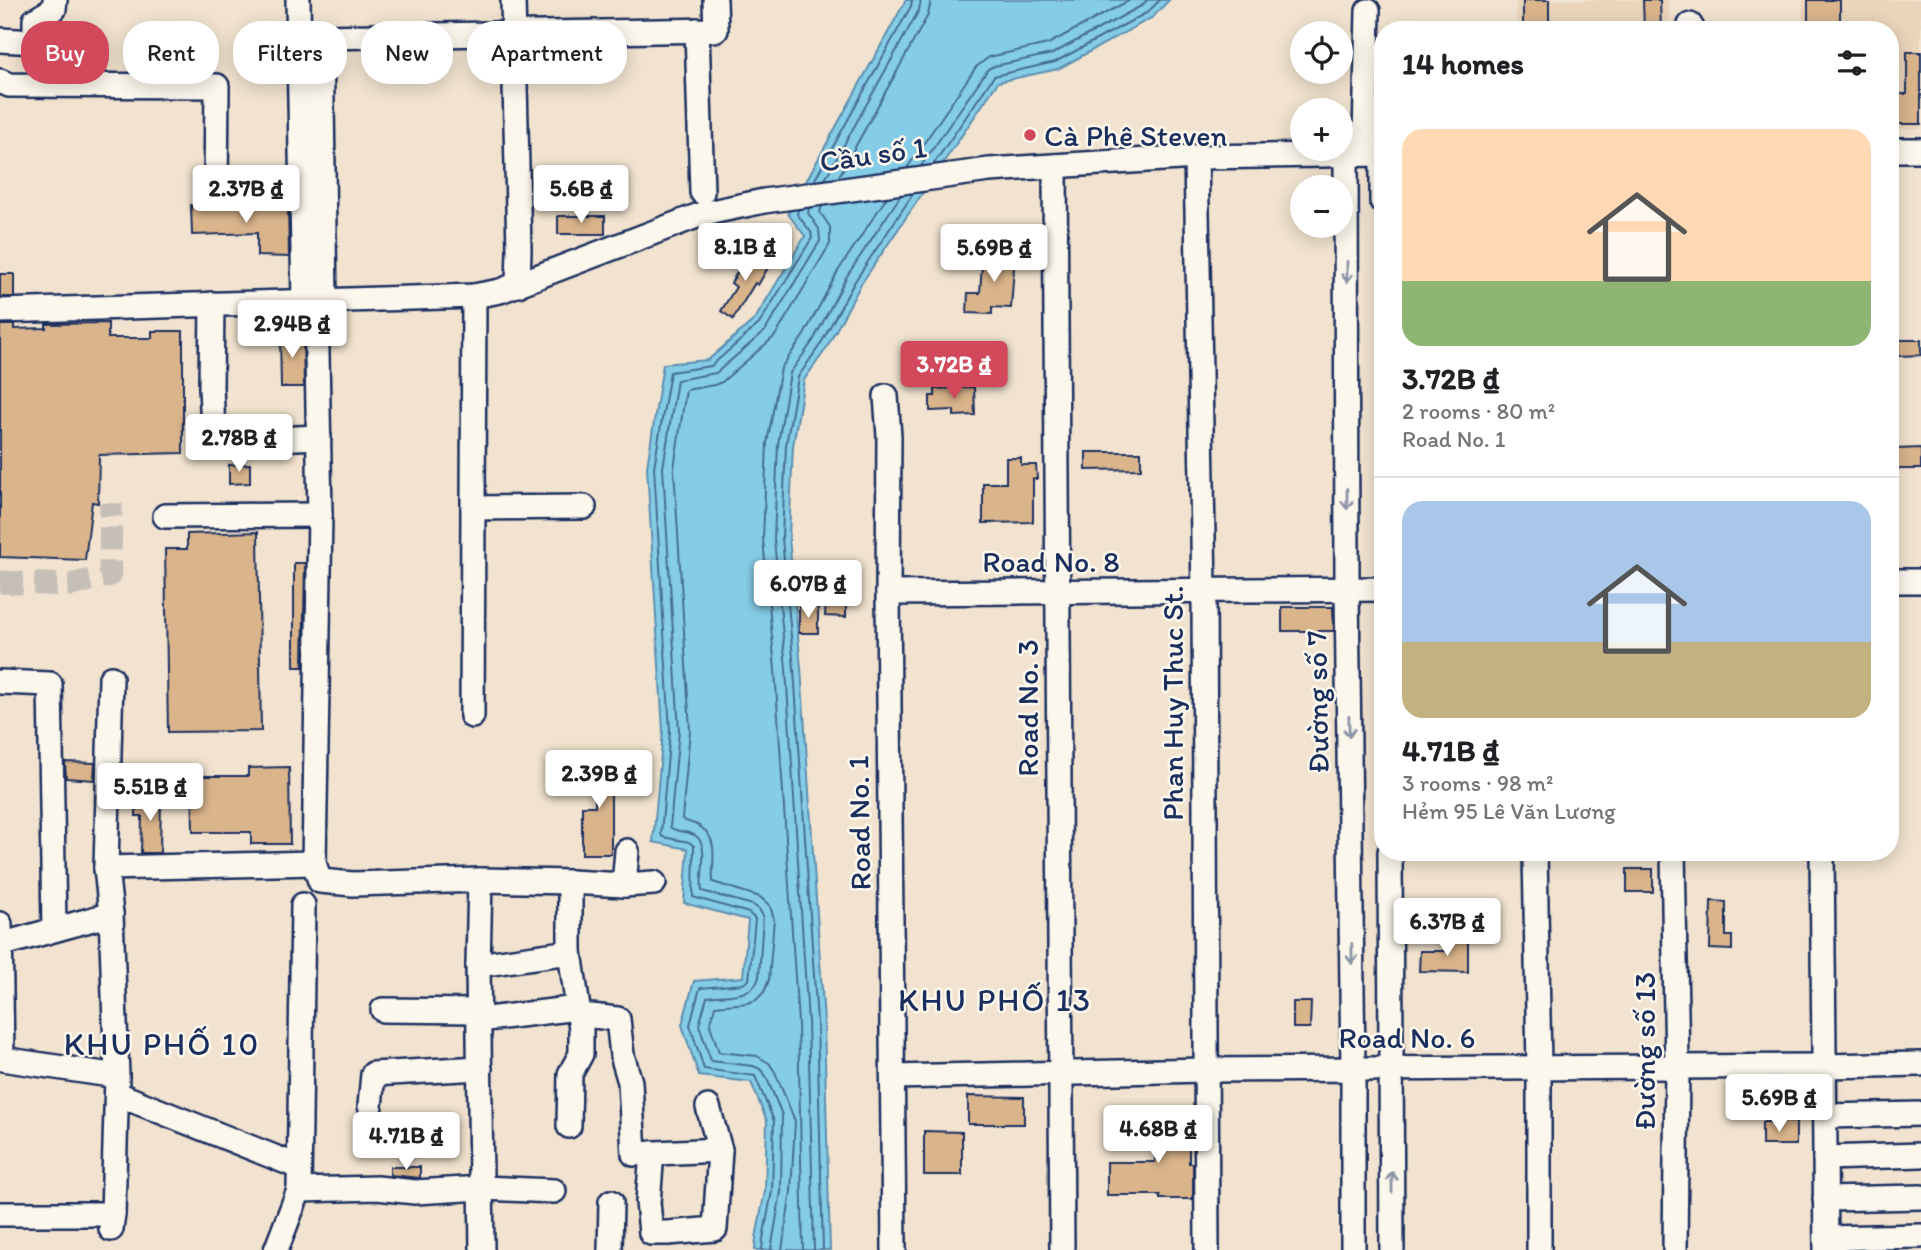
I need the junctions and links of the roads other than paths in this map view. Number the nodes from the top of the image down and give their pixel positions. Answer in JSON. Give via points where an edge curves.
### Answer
{"nodes":[{"id":1,"x":55,"y":0,"type":"edge"},
{"id":2,"x":298,"y":0,"type":"edge"},
{"id":3,"x":513,"y":0,"type":"edge"},
{"id":4,"x":715,"y":0,"type":"edge"},
{"id":5,"x":1368,"y":11,"type":"dead end"},
{"id":6,"x":514,"y":21,"type":"edge"},
{"id":7,"x":697,"y":30,"type":"junction"},
{"id":8,"x":627,"y":32,"type":"edge"},
{"id":9,"x":467,"y":35,"type":"edge"},
{"id":10,"x":0,"y":40,"type":"edge"},
{"id":11,"x":0,"y":81,"type":"edge"},
{"id":12,"x":515,"y":84,"type":"edge"},
{"id":13,"x":1365,"y":136,"type":"junction"},
{"id":14,"x":1374,"y":146,"type":"edge"},
{"id":15,"x":1353,"y":147,"type":"edge"},
{"id":16,"x":1899,"y":150,"type":"edge"},
{"id":17,"x":1921,"y":150,"type":"edge"},
{"id":18,"x":1353,"y":154,"type":"edge"},
{"id":19,"x":1374,"y":154,"type":"edge"},
{"id":20,"x":1290,"y":155,"type":"edge"},
{"id":21,"x":1196,"y":157,"type":"junction"},
{"id":22,"x":1346,"y":161,"type":"edge"},
{"id":23,"x":1055,"y":166,"type":"junction"},
{"id":24,"x":216,"y":190,"type":"dead end"},
{"id":25,"x":702,"y":192,"type":"dead end"},
{"id":26,"x":518,"y":285,"type":"junction"},
{"id":27,"x":474,"y":296,"type":"junction"},
{"id":28,"x":315,"y":301,"type":"junction"},
{"id":29,"x":212,"y":304,"type":"junction"},
{"id":30,"x":0,"y":311,"type":"edge"},
{"id":31,"x":886,"y":396,"type":"dead end"},
{"id":32,"x":318,"y":438,"type":"junction"},
{"id":33,"x":584,"y":507,"type":"dead end"},
{"id":34,"x":473,"y":508,"type":"junction"},
{"id":35,"x":320,"y":515,"type":"junction"},
{"id":36,"x":164,"y":516,"type":"dead end"},
{"id":37,"x":1899,"y":581,"type":"edge"},
{"id":38,"x":1921,"y":581,"type":"edge"},
{"id":39,"x":1347,"y":589,"type":"junction"},
{"id":40,"x":1374,"y":589,"type":"edge"},
{"id":41,"x":1203,"y":591,"type":"junction"},
{"id":42,"x":888,"y":593,"type":"junction"},
{"id":43,"x":1058,"y":593,"type":"junction"},
{"id":44,"x":111,"y":678,"type":"dead end"},
{"id":45,"x":0,"y":682,"type":"edge"},
{"id":46,"x":472,"y":716,"type":"dead end"},
{"id":47,"x":626,"y":851,"type":"dead end"},
{"id":48,"x":1391,"y":861,"type":"edge"},
{"id":49,"x":1535,"y":861,"type":"edge"},
{"id":50,"x":1673,"y":861,"type":"edge"},
{"id":51,"x":1822,"y":861,"type":"edge"},
{"id":52,"x":314,"y":863,"type":"junction"},
{"id":53,"x":106,"y":868,"type":"junction"},
{"id":54,"x":480,"y":880,"type":"junction"},
{"id":55,"x":570,"y":882,"type":"junction"},
{"id":56,"x":653,"y":883,"type":"dead end"},
{"id":57,"x":624,"y":885,"type":"junction"},
{"id":58,"x":303,"y":905,"type":"dead end"},
{"id":59,"x":111,"y":914,"type":"junction"},
{"id":60,"x":0,"y":924,"type":"edge"},
{"id":61,"x":54,"y":929,"type":"junction"},
{"id":62,"x":0,"y":944,"type":"edge"},
{"id":63,"x":570,"y":952,"type":"junction"},
{"id":64,"x":478,"y":965,"type":"junction"},
{"id":65,"x":383,"y":1010,"type":"dead end"},
{"id":66,"x":578,"y":1012,"type":"junction"},
{"id":67,"x":479,"y":1016,"type":"junction"},
{"id":68,"x":1921,"y":1063,"type":"edge"},
{"id":69,"x":1824,"y":1066,"type":"junction"},
{"id":70,"x":1677,"y":1067,"type":"junction"},
{"id":71,"x":480,"y":1068,"type":"junction"},
{"id":72,"x":1539,"y":1068,"type":"junction"},
{"id":73,"x":1353,"y":1069,"type":"junction"},
{"id":74,"x":1392,"y":1069,"type":"junction"},
{"id":75,"x":1205,"y":1070,"type":"junction"},
{"id":76,"x":1059,"y":1073,"type":"junction"},
{"id":77,"x":893,"y":1077,"type":"junction"},
{"id":78,"x":117,"y":1085,"type":"junction"},
{"id":79,"x":370,"y":1106,"type":"dead end"},
{"id":80,"x":708,"y":1107,"type":"dead end"},
{"id":81,"x":1921,"y":1114,"type":"edge"},
{"id":82,"x":1825,"y":1116,"type":"junction"},
{"id":83,"x":569,"y":1126,"type":"dead end"},
{"id":84,"x":720,"y":1150,"type":"junction"},
{"id":85,"x":652,"y":1153,"type":"junction"},
{"id":86,"x":1921,"y":1155,"type":"edge"},
{"id":87,"x":1825,"y":1158,"type":"junction"},
{"id":88,"x":299,"y":1178,"type":"junction"},
{"id":89,"x":482,"y":1188,"type":"junction"},
{"id":90,"x":554,"y":1191,"type":"dead end"},
{"id":91,"x":1921,"y":1197,"type":"edge"},
{"id":92,"x":1825,"y":1199,"type":"junction"},
{"id":93,"x":611,"y":1202,"type":"dead end"},
{"id":94,"x":0,"y":1216,"type":"edge"},
{"id":95,"x":1921,"y":1236,"type":"edge"},
{"id":96,"x":668,"y":1242,"type":"edge"},
{"id":97,"x":1826,"y":1244,"type":"edge"},
{"id":98,"x":276,"y":1250,"type":"edge"},
{"id":99,"x":482,"y":1250,"type":"edge"},
{"id":100,"x":610,"y":1250,"type":"edge"},
{"id":101,"x":894,"y":1250,"type":"edge"},
{"id":102,"x":1062,"y":1250,"type":"edge"},
{"id":103,"x":1208,"y":1250,"type":"edge"},
{"id":104,"x":1353,"y":1250,"type":"edge"},
{"id":105,"x":1392,"y":1250,"type":"edge"},
{"id":106,"x":1539,"y":1250,"type":"edge"},
{"id":107,"x":1675,"y":1250,"type":"edge"}],
"edges":[{"from":1,"to":10,"type":"street","via":[[54,9],[35,20],[35,42]]},
{"from":2,"to":28,"type":"street"},
{"from":3,"to":6,"type":"street"},
{"from":4,"to":7,"type":"street","via":[[716,30]]},
{"from":5,"to":13,"type":"street"},
{"from":7,"to":8,"type":"street"},
{"from":7,"to":25,"type":"street"},
{"from":9,"to":28,"type":"street","via":[[321,37]]},
{"from":11,"to":24,"type":"street","via":[[9,85],[217,86]]},
{"from":12,"to":26,"type":"street"},
{"from":13,"to":14,"type":"street"},
{"from":13,"to":15,"type":"street"},
{"from":16,"to":17,"type":"street"},
{"from":18,"to":19,"type":"street","name":"Cầu số 1"},
{"from":20,"to":21,"type":"street","name":"Cầu số 1"},
{"from":21,"to":23,"type":"street","name":"Cầu số 1"},
{"from":21,"to":41,"type":"street","name":"Phan Huy Thuc St."},
{"from":22,"to":39,"type":"street","name":"Đường số 7","one_way":true},
{"from":23,"to":26,"type":"street","name":"Cầu số 1","via":[[989,170],[702,214]]},
{"from":23,"to":43,"type":"street","name":"Road No. 3"},
{"from":26,"to":27,"type":"street","name":"Cầu số 1"},
{"from":27,"to":28,"type":"street","name":"Cầu số 1"},
{"from":27,"to":34,"type":"street"},
{"from":28,"to":29,"type":"street","name":"Cầu số 1"},
{"from":28,"to":32,"type":"street"},
{"from":29,"to":30,"type":"street","name":"Cầu số 1"},
{"from":29,"to":32,"type":"street","via":[[213,431],[232,441]]},
{"from":31,"to":42,"type":"street","name":"Road No. 1"},
{"from":32,"to":35,"type":"street"},
{"from":33,"to":34,"type":"street"},
{"from":34,"to":46,"type":"street"},
{"from":35,"to":36,"type":"street"},
{"from":35,"to":52,"type":"street"},
{"from":37,"to":38,"type":"street"},
{"from":39,"to":40,"type":"street","name":"Road No. 8"},
{"from":39,"to":41,"type":"street","name":"Road No. 8"},
{"from":39,"to":73,"type":"street","name":"Đường số 7","one_way":true},
{"from":41,"to":43,"type":"street","name":"Road No. 8"},
{"from":41,"to":75,"type":"street","name":"Phan Huy Thuc St."},
{"from":42,"to":43,"type":"street","name":"Road No. 8"},
{"from":42,"to":77,"type":"street","name":"Road No. 1"},
{"from":43,"to":76,"type":"street","name":"Road No. 3"},
{"from":44,"to":53,"type":"street"},
{"from":45,"to":61,"type":"street","via":[[50,684]]},
{"from":47,"to":57,"type":"street"},
{"from":48,"to":74,"type":"street"},
{"from":49,"to":72,"type":"street"},
{"from":50,"to":70,"type":"street","name":"Đường số 13"},
{"from":51,"to":69,"type":"street"},
{"from":52,"to":53,"type":"street"},
{"from":52,"to":54,"type":"street","via":[[320,880],[353,884]]},
{"from":53,"to":59,"type":"street"},
{"from":54,"to":55,"type":"street"},
{"from":54,"to":64,"type":"street"},
{"from":55,"to":57,"type":"street"},
{"from":55,"to":63,"type":"street"},
{"from":56,"to":57,"type":"street"},
{"from":58,"to":88,"type":"street"},
{"from":59,"to":61,"type":"street"},
{"from":59,"to":78,"type":"street"},
{"from":60,"to":62,"type":"street"},
{"from":61,"to":62,"type":"street"},
{"from":62,"to":78,"type":"street","via":[[2,1059]]},
{"from":63,"to":64,"type":"street"},
{"from":63,"to":66,"type":"street"},
{"from":64,"to":67,"type":"street"},
{"from":65,"to":67,"type":"street"},
{"from":66,"to":67,"type":"street"},
{"from":66,"to":83,"type":"street","via":[[581,1054],[570,1074]]},
{"from":66,"to":85,"type":"street","via":[[618,1019],[630,1082],[634,1154]]},
{"from":67,"to":71,"type":"street"},
{"from":68,"to":69,"type":"street","name":"Road No. 6"},
{"from":69,"to":70,"type":"street","name":"Road No. 6"},
{"from":69,"to":82,"type":"street"},
{"from":70,"to":72,"type":"street","name":"Road No. 6"},
{"from":70,"to":107,"type":"street","name":"Đường số 13"},
{"from":71,"to":79,"type":"street","via":[[373,1074]]},
{"from":71,"to":89,"type":"street"},
{"from":72,"to":74,"type":"street","name":"Road No. 6"},
{"from":72,"to":106,"type":"street"},
{"from":73,"to":74,"type":"street","name":"Road No. 6"},
{"from":73,"to":75,"type":"street","name":"Road No. 6"},
{"from":73,"to":104,"type":"street","name":"Đường số 7"},
{"from":105,"to":74,"type":"street","one_way":true},
{"from":75,"to":76,"type":"street","name":"Road No. 6"},
{"from":75,"to":103,"type":"street","name":"Phan Huy Thuc St."},
{"from":76,"to":77,"type":"street","name":"Road No. 6"},
{"from":76,"to":102,"type":"street","name":"Road No. 3"},
{"from":77,"to":101,"type":"street","name":"Road No. 1"},
{"from":78,"to":88,"type":"street"},
{"from":78,"to":94,"type":"street","via":[[112,1222]]},
{"from":80,"to":84,"type":"street"},
{"from":81,"to":82,"type":"street"},
{"from":82,"to":87,"type":"street"},
{"from":84,"to":85,"type":"street"},
{"from":84,"to":96,"type":"street","via":[[715,1229]]},
{"from":85,"to":96,"type":"street","via":[[651,1233]]},
{"from":86,"to":87,"type":"street"},
{"from":87,"to":92,"type":"street"},
{"from":88,"to":89,"type":"street","via":[[415,1192]]},
{"from":88,"to":98,"type":"street"},
{"from":89,"to":90,"type":"street"},
{"from":89,"to":99,"type":"street"},
{"from":91,"to":92,"type":"street"},
{"from":92,"to":97,"type":"street"},
{"from":93,"to":100,"type":"street"},
{"from":95,"to":97,"type":"street"}]}
